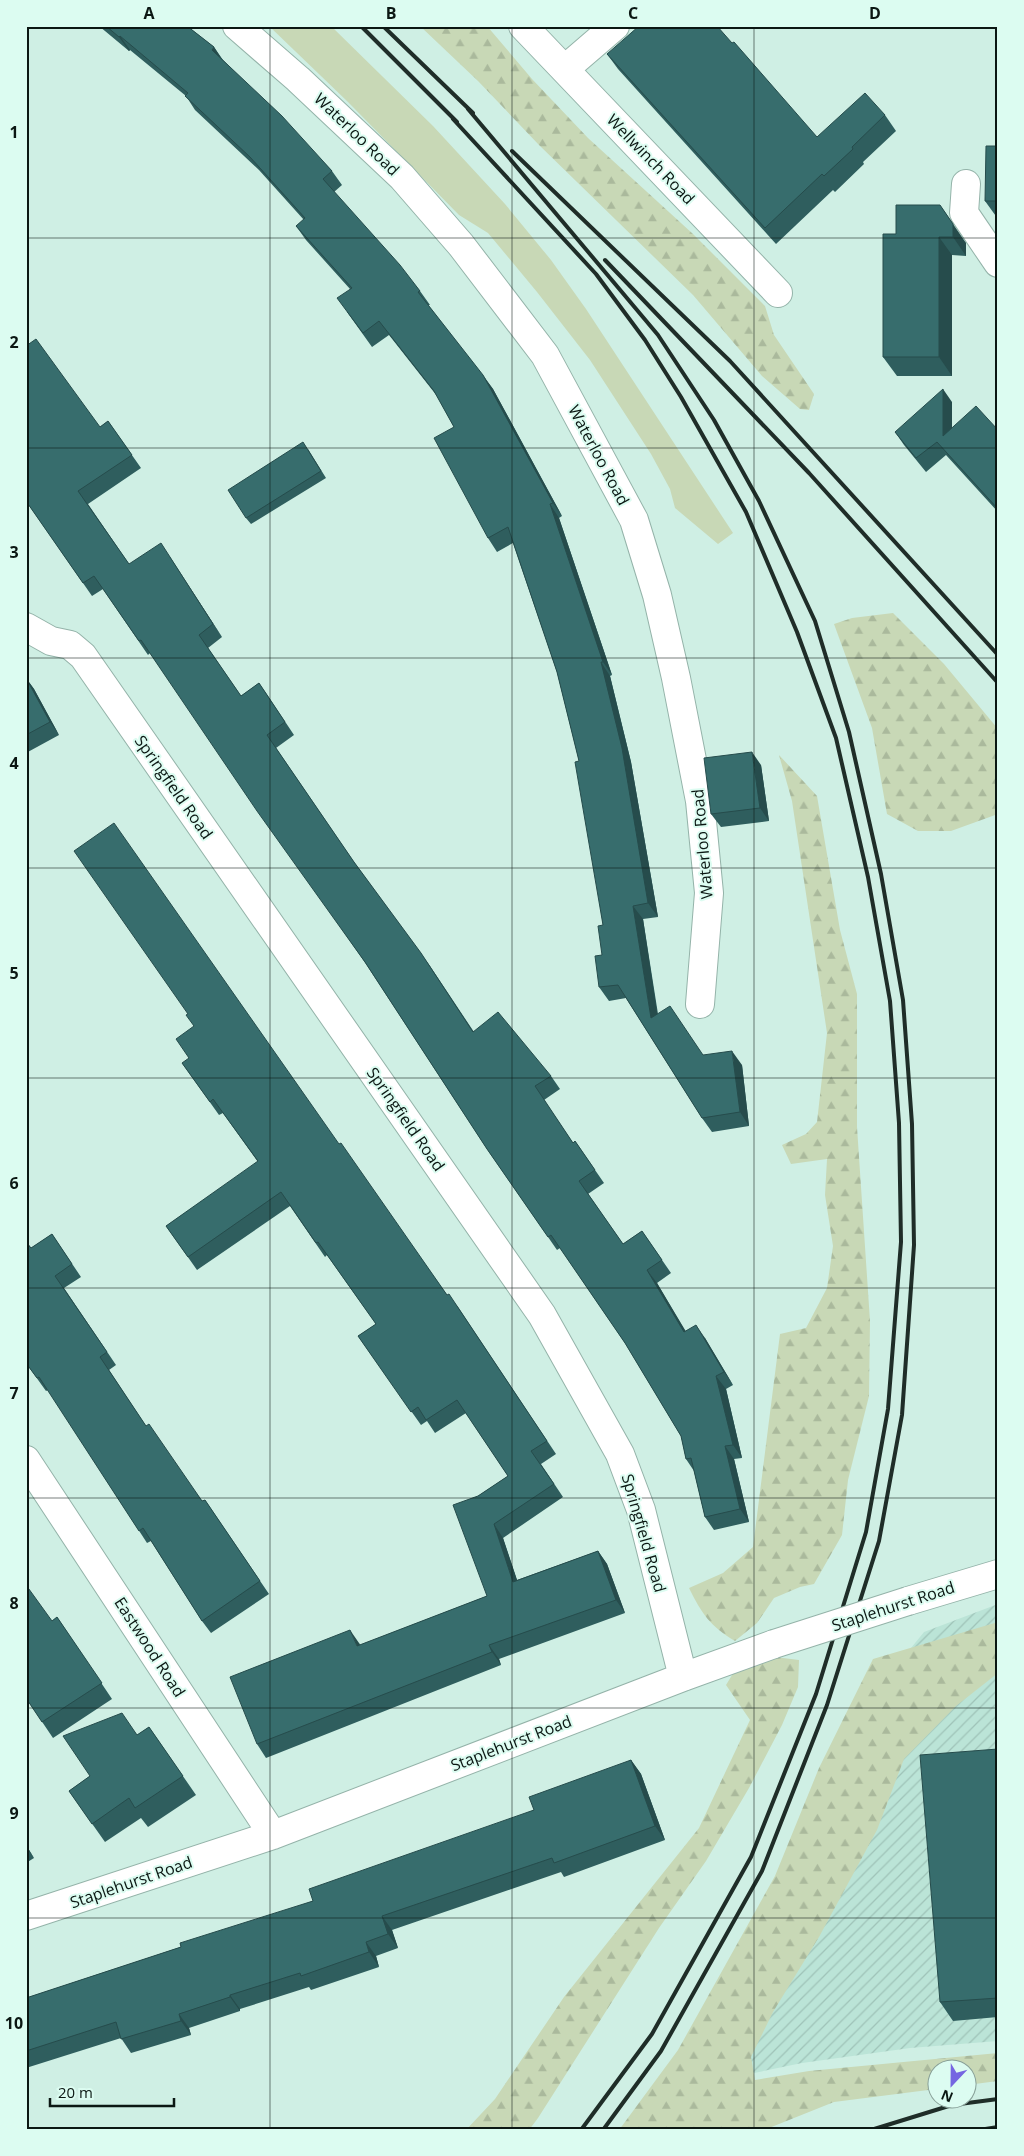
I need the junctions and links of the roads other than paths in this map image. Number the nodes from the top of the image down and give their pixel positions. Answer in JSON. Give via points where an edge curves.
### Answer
{"nodes":[{"id":1,"x":237,"y":26,"type":"edge"},
{"id":2,"x":523,"y":26,"type":"edge"},
{"id":3,"x":615,"y":26,"type":"edge"},
{"id":4,"x":565,"y":68,"type":"junction"},
{"id":5,"x":966,"y":184,"type":"dead end"},
{"id":6,"x":998,"y":263,"type":"edge"},
{"id":7,"x":778,"y":293,"type":"dead end"},
{"id":8,"x":26,"y":627,"type":"edge"},
{"id":9,"x":700,"y":1004,"type":"dead end"},
{"id":10,"x":26,"y":1460,"type":"edge"},
{"id":11,"x":998,"y":1574,"type":"edge"},
{"id":12,"x":683,"y":1677,"type":"junction"},
{"id":13,"x":273,"y":1834,"type":"junction"},
{"id":14,"x":26,"y":1916,"type":"edge"}],
"edges":[{"from":1,"to":9,"type":"street","name":"Waterloo Road","via":[[402,177],[461,245],[545,355],[634,520],[657,594],[700,801],[708,893]]},
{"from":2,"to":4,"type":"street","name":"Wellwinch Road"},
{"from":3,"to":4,"type":"street"},
{"from":4,"to":7,"type":"street","name":"Wellwinch Road"},
{"from":5,"to":6,"type":"street","via":[[964,213]]},
{"from":8,"to":12,"type":"street","name":"Springfield Road","via":[[52,641],[70,645],[83,656],[542,1315],[620,1454],[641,1510]]},
{"from":10,"to":13,"type":"street","name":"Eastwood Road"},
{"from":11,"to":12,"type":"street","name":"Staplehurst Road","bridge":true,"via":[[774,1644]]},
{"from":12,"to":13,"type":"street","name":"Staplehurst Road"},
{"from":13,"to":14,"type":"street","name":"Staplehurst Road"}]}
